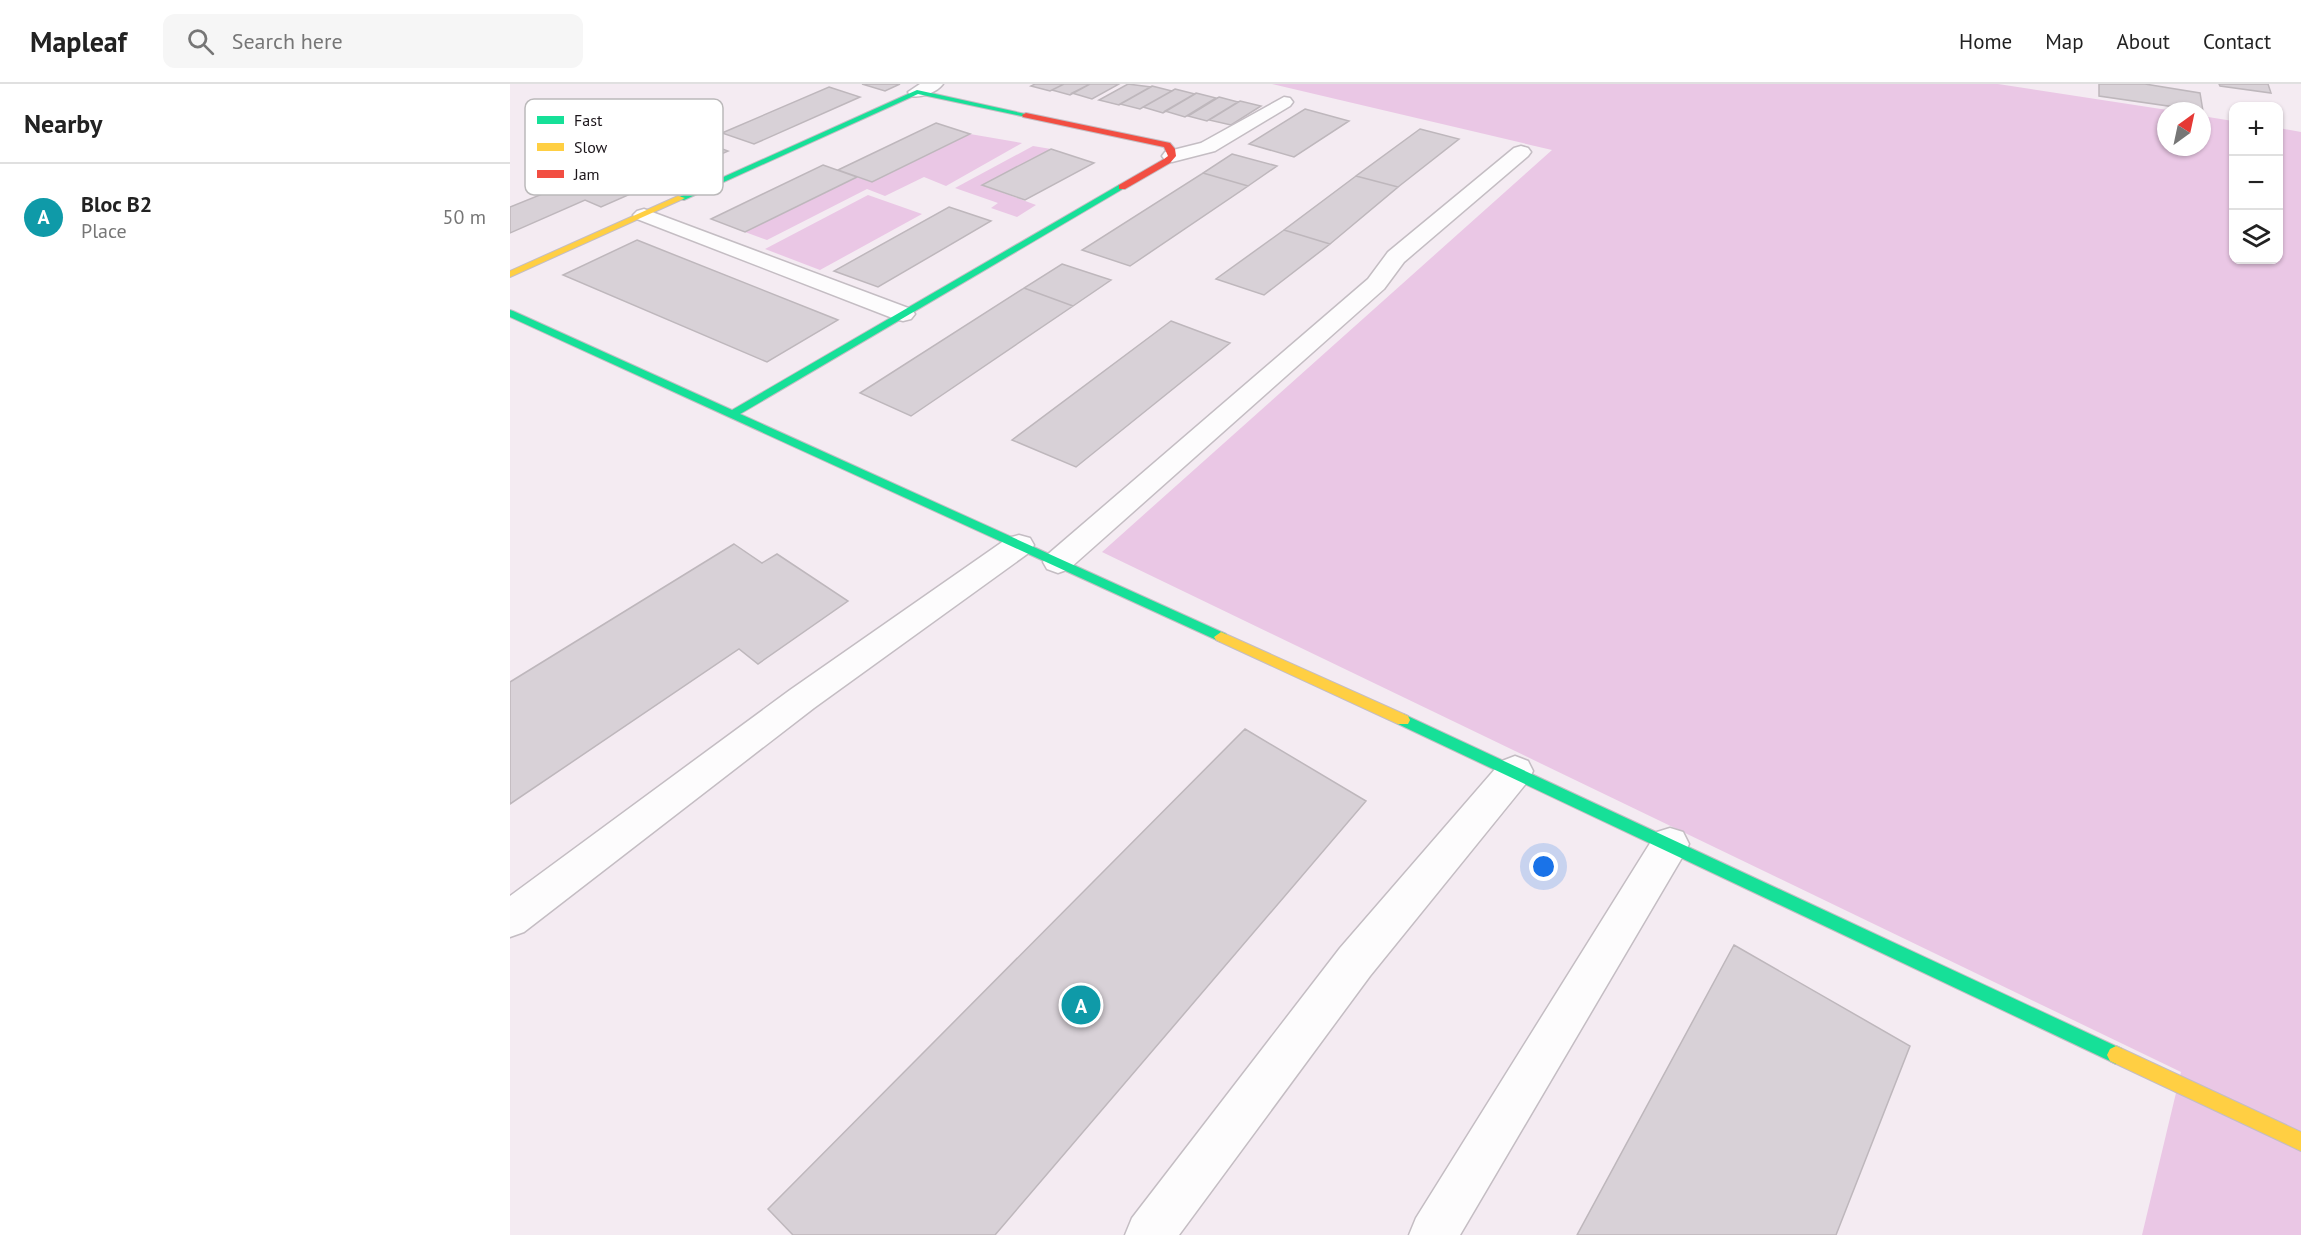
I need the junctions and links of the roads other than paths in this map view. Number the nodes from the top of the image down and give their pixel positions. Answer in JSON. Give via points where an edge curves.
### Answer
{"nodes":[{"id":1,"x":934,"y":84,"type":"edge"},
{"id":2,"x":917,"y":93,"type":"junction"},
{"id":3,"x":1284,"y":102,"type":"dead end"},
{"id":4,"x":1521,"y":152,"type":"dead end"},
{"id":5,"x":1172,"y":156,"type":"junction"},
{"id":6,"x":723,"y":180,"type":"edge"},
{"id":7,"x":689,"y":195,"type":"edge"},
{"id":8,"x":644,"y":215,"type":"junction"},
{"id":9,"x":510,"y":274,"type":"edge"},
{"id":10,"x":510,"y":313,"type":"edge"},
{"id":11,"x":903,"y":314,"type":"junction"},
{"id":12,"x":732,"y":414,"type":"junction"},
{"id":13,"x":1019,"y":545,"type":"junction"},
{"id":14,"x":1058,"y":562,"type":"junction"},
{"id":15,"x":1515,"y":771,"type":"junction"},
{"id":16,"x":1670,"y":844,"type":"junction"},
{"id":17,"x":510,"y":919,"type":"edge"},
{"id":18,"x":2301,"y":1142,"type":"edge"},
{"id":19,"x":1149,"y":1235,"type":"edge"},
{"id":20,"x":1433,"y":1235,"type":"edge"}],
"edges":[{"from":1,"to":2,"type":"street"},
{"from":2,"to":5,"type":"street","via":[[1167,145]]},
{"from":2,"to":6,"type":"street"},
{"from":3,"to":5,"type":"street","via":[[1208,147]]},
{"from":4,"to":14,"type":"street","via":[[1396,257],[1376,284]]},
{"from":5,"to":11,"type":"street"},
{"from":7,"to":8,"type":"street"},
{"from":8,"to":9,"type":"street"},
{"from":8,"to":11,"type":"street"},
{"from":10,"to":12,"type":"street"},
{"from":11,"to":12,"type":"street"},
{"from":12,"to":13,"type":"street"},
{"from":13,"to":14,"type":"street"},
{"from":13,"to":17,"type":"street","via":[[802,699]]},
{"from":14,"to":15,"type":"street"},
{"from":15,"to":16,"type":"street"},
{"from":15,"to":19,"type":"street","via":[[1355,962]]},
{"from":16,"to":18,"type":"street"},
{"from":16,"to":20,"type":"street"}]}
